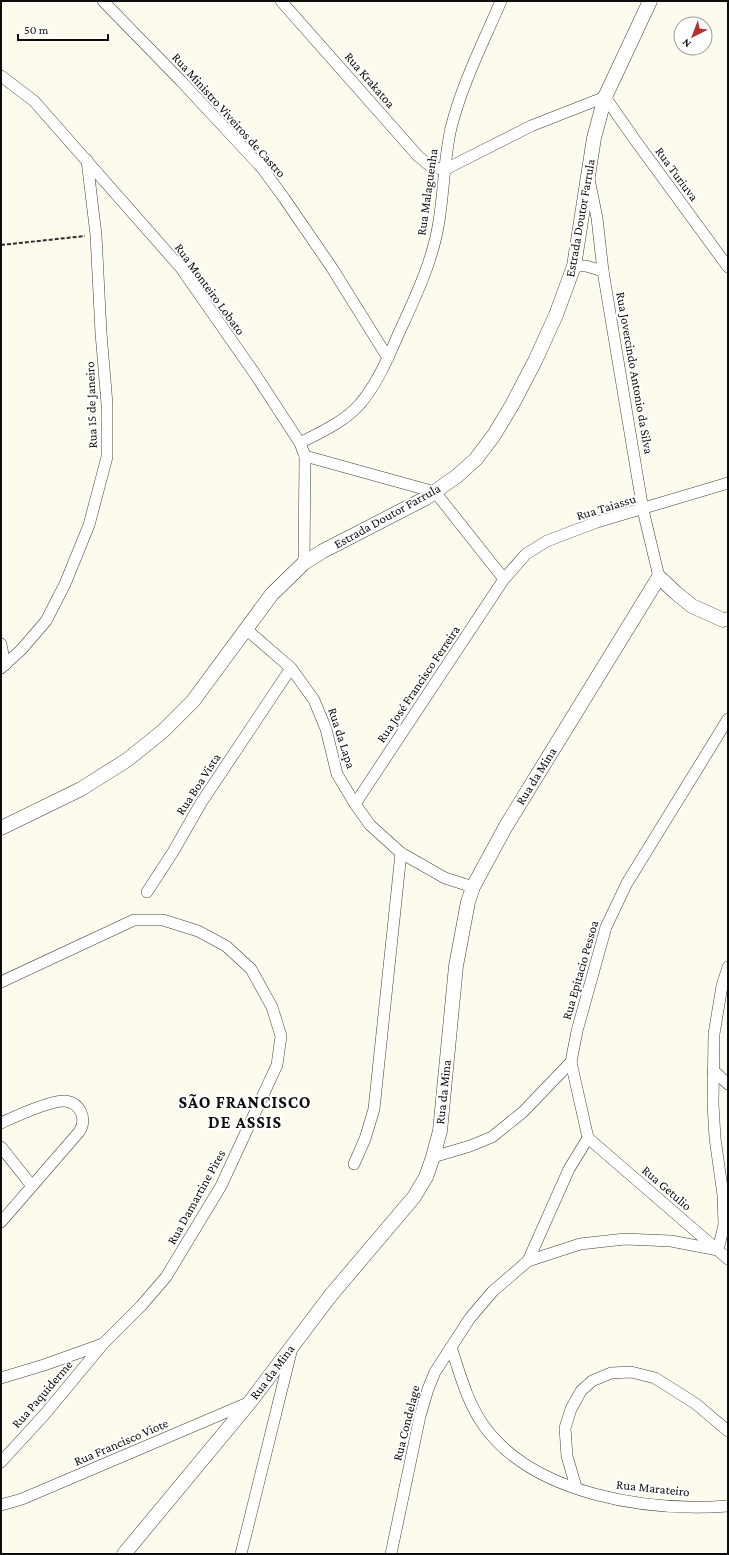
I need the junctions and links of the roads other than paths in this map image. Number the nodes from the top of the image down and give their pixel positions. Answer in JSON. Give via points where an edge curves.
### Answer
{"nodes":[{"id":1,"x":103,"y":1,"type":"edge"},
{"id":2,"x":281,"y":1,"type":"edge"},
{"id":3,"x":501,"y":1,"type":"edge"},
{"id":4,"x":650,"y":1,"type":"edge"},
{"id":5,"x":1,"y":76,"type":"edge"},
{"id":6,"x":606,"y":97,"type":"junction"},
{"id":7,"x":87,"y":160,"type":"junction"},
{"id":8,"x":444,"y":170,"type":"junction"},
{"id":9,"x":588,"y":174,"type":"junction"},
{"id":10,"x":574,"y":266,"type":"junction"},
{"id":11,"x":728,"y":267,"type":"edge"},
{"id":12,"x":603,"y":271,"type":"junction"},
{"id":13,"x":388,"y":358,"type":"junction"},
{"id":14,"x":300,"y":443,"type":"junction"},
{"id":15,"x":305,"y":456,"type":"junction"},
{"id":16,"x":728,"y":483,"type":"edge"},
{"id":17,"x":435,"y":492,"type":"junction"},
{"id":18,"x":643,"y":510,"type":"junction"},
{"id":19,"x":304,"y":562,"type":"junction"},
{"id":20,"x":659,"y":577,"type":"junction"},
{"id":21,"x":504,"y":579,"type":"junction"},
{"id":22,"x":726,"y":621,"type":"edge"},
{"id":23,"x":247,"y":630,"type":"junction"},
{"id":24,"x":1,"y":644,"type":"edge"},
{"id":25,"x":3,"y":667,"type":"edge"},
{"id":26,"x":291,"y":668,"type":"junction"},
{"id":27,"x":728,"y":719,"type":"edge"},
{"id":28,"x":355,"y":804,"type":"junction"},
{"id":29,"x":1,"y":828,"type":"edge"},
{"id":30,"x":401,"y":852,"type":"junction"},
{"id":31,"x":473,"y":887,"type":"junction"},
{"id":32,"x":147,"y":892,"type":"dead end"},
{"id":33,"x":728,"y":967,"type":"edge"},
{"id":34,"x":1,"y":982,"type":"edge"},
{"id":35,"x":571,"y":1062,"type":"junction"},
{"id":36,"x":714,"y":1070,"type":"junction"},
{"id":37,"x":728,"y":1084,"type":"edge"},
{"id":38,"x":1,"y":1123,"type":"edge"},
{"id":39,"x":588,"y":1138,"type":"junction"},
{"id":40,"x":1,"y":1147,"type":"edge"},
{"id":41,"x":434,"y":1157,"type":"junction"},
{"id":42,"x":354,"y":1164,"type":"dead end"},
{"id":43,"x":32,"y":1186,"type":"junction"},
{"id":44,"x":1,"y":1222,"type":"edge"},
{"id":45,"x":718,"y":1250,"type":"junction"},
{"id":46,"x":728,"y":1259,"type":"edge"},
{"id":47,"x":528,"y":1261,"type":"junction"},
{"id":48,"x":104,"y":1344,"type":"junction"},
{"id":49,"x":293,"y":1344,"type":"junction"},
{"id":50,"x":451,"y":1347,"type":"junction"},
{"id":51,"x":1,"y":1378,"type":"edge"},
{"id":52,"x":250,"y":1402,"type":"junction"},
{"id":53,"x":728,"y":1431,"type":"edge"},
{"id":54,"x":1,"y":1462,"type":"edge"},
{"id":55,"x":576,"y":1488,"type":"junction"},
{"id":56,"x":1,"y":1505,"type":"edge"},
{"id":57,"x":728,"y":1506,"type":"edge"},
{"id":58,"x":124,"y":1554,"type":"edge"},
{"id":59,"x":241,"y":1554,"type":"edge"},
{"id":60,"x":391,"y":1554,"type":"edge"}],
"edges":[{"from":1,"to":13,"type":"street","name":"Rua Ministro Viveiros de Castro","via":[[262,168],[332,268]]},
{"from":2,"to":8,"type":"street","name":"Rua Krakatoa","via":[[418,156],[430,166]]},
{"from":3,"to":8,"type":"street","name":"Rua Malaguenha","via":[[459,100]]},
{"from":4,"to":6,"type":"street","name":"Estrada Doutor Farrula"},
{"from":5,"to":7,"type":"street","name":"Rua Monteiro Lobato","via":[[34,101]]},
{"from":6,"to":8,"type":"street","via":[[531,126]]},
{"from":6,"to":9,"type":"street","name":"Estrada Doutor Farrula","via":[[594,138]]},
{"from":6,"to":11,"type":"street","name":"Rua Turiuva","via":[[634,140]]},
{"from":7,"to":14,"type":"street","name":"Rua Monteiro Lobato","via":[[181,268]]},
{"from":7,"to":25,"type":"street","name":"Rua 15 de Janeiro","via":[[96,235],[107,404],[107,457],[89,525],[65,584],[46,621]]},
{"from":8,"to":13,"type":"street","name":"Rua Malaguenha","via":[[433,250]]},
{"from":9,"to":10,"type":"street","name":"Estrada Doutor Farrula"},
{"from":9,"to":12,"type":"street","name":"Rua Jovercindo Antonio da Silva","via":[[597,218]]},
{"from":10,"to":12,"type":"street","via":[[586,266]]},
{"from":10,"to":17,"type":"street","name":"Estrada Doutor Farrula","via":[[535,361],[494,434],[476,459]]},
{"from":12,"to":18,"type":"street","name":"Rua Jovercindo Antonio da Silva"},
{"from":13,"to":14,"type":"street","name":"Rua Malaguenha","via":[[370,391],[351,413]]},
{"from":14,"to":15,"type":"street","name":"Rua Monteiro Lobato"},
{"from":15,"to":17,"type":"street"},
{"from":15,"to":19,"type":"street","name":"Rua Monteiro Lobato"},
{"from":16,"to":18,"type":"street","name":"Rua Taiassu"},
{"from":17,"to":19,"type":"street","name":"Estrada Doutor Farrula"},
{"from":17,"to":21,"type":"street"},
{"from":18,"to":20,"type":"street","name":"Rua Jovercindo Antonio da Silva"},
{"from":18,"to":21,"type":"street","name":"Rua Taiassu","via":[[597,522],[547,541],[526,554]]},
{"from":19,"to":23,"type":"street","name":"Estrada Doutor Farrula","via":[[272,594]]},
{"from":20,"to":22,"type":"street","via":[[692,606]]},
{"from":20,"to":31,"type":"street","name":"Rua da Mina","via":[[506,826]]},
{"from":21,"to":28,"type":"street","name":"Rua José Francisco Ferreira"},
{"from":23,"to":26,"type":"street","name":"Rua da Lapa"},
{"from":23,"to":29,"type":"street","name":"Estrada Doutor Farrula","via":[[193,701],[145,746],[81,789]]},
{"from":24,"to":25,"type":"street"},
{"from":26,"to":28,"type":"street","name":"Rua da Lapa","via":[[314,700],[326,729],[337,774]]},
{"from":26,"to":32,"type":"street","name":"Rua Boa Vista","via":[[201,803]]},
{"from":27,"to":35,"type":"street","name":"Rua Epitacio Pessoa","via":[[627,883],[606,927]]},
{"from":28,"to":30,"type":"street","name":"Rua da Lapa","via":[[370,824]]},
{"from":30,"to":31,"type":"street","name":"Rua da Lapa","via":[[444,878]]},
{"from":30,"to":42,"type":"street","via":[[374,1109]]},
{"from":31,"to":41,"type":"street","name":"Rua da Mina","via":[[456,966],[440,1130]]},
{"from":33,"to":36,"type":"street","via":[[714,1034]]},
{"from":34,"to":48,"type":"street","name":"Rua Damartine Pires","via":[[134,920],[163,920],[198,931],[226,946],[251,969],[272,1007],[281,1036],[277,1065],[221,1186],[166,1277]]},
{"from":35,"to":39,"type":"street","name":"Rua Epitacio Pessoa"},
{"from":35,"to":41,"type":"street","via":[[523,1112],[492,1137]]},
{"from":36,"to":37,"type":"street"},
{"from":36,"to":45,"type":"street","via":[[715,1138],[723,1195],[724,1225]]},
{"from":38,"to":43,"type":"street","via":[[40,1106],[57,1102],[75,1105],[80,1110],[83,1122],[79,1132]]},
{"from":39,"to":45,"type":"street","name":"Rua Getulio"},
{"from":39,"to":47,"type":"street","name":"Rua Condelage","via":[[569,1169]]},
{"from":40,"to":43,"type":"street"},
{"from":41,"to":49,"type":"street","name":"Rua da Mina","via":[[414,1197]]},
{"from":43,"to":44,"type":"street"},
{"from":45,"to":46,"type":"street","name":"Rua Getulio"},
{"from":45,"to":47,"type":"street","name":"Rua Condelage","via":[[671,1241],[625,1239],[580,1244]]},
{"from":47,"to":50,"type":"street","name":"Rua Condelage","via":[[493,1291],[470,1318]]},
{"from":48,"to":51,"type":"street"},
{"from":48,"to":54,"type":"street","name":"Rua Paquiderme","via":[[46,1414]]},
{"from":49,"to":52,"type":"street","name":"Rua da Mina"},
{"from":49,"to":59,"type":"street"},
{"from":50,"to":55,"type":"street","name":"Rua Marateiro","via":[[473,1408],[497,1441],[532,1469]]},
{"from":50,"to":60,"type":"street","name":"Rua Condelage","via":[[435,1372],[420,1416]]},
{"from":52,"to":56,"type":"street","name":"Rua Francisco Viote","via":[[22,1499]]},
{"from":52,"to":58,"type":"street","name":"Rua da Mina"},
{"from":53,"to":55,"type":"street","via":[[696,1404],[655,1378],[632,1372],[611,1373],[592,1381],[581,1391],[570,1409],[566,1428],[567,1456]]},
{"from":55,"to":57,"type":"street","name":"Rua Marateiro","via":[[615,1500],[666,1506]]}]}
